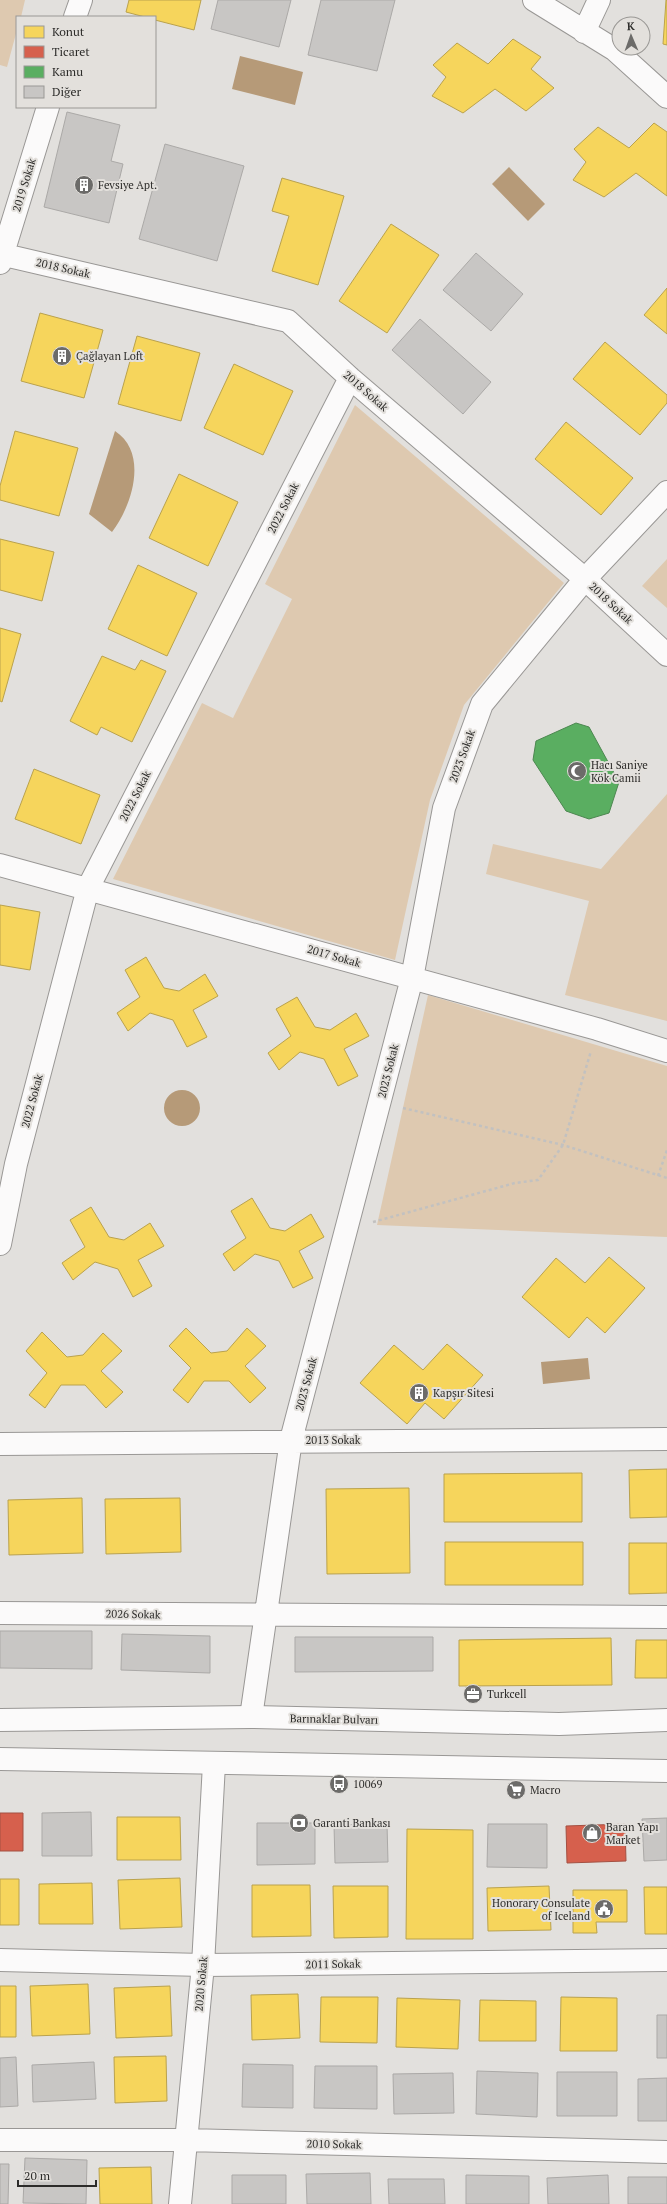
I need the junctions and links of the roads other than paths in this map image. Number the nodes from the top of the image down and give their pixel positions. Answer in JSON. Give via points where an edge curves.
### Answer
{"nodes":[{"id":1,"x":81,"y":0,"type":"edge"},
{"id":2,"x":534,"y":0,"type":"edge"},
{"id":3,"x":599,"y":0,"type":"edge"},
{"id":4,"x":75,"y":16,"type":"edge"},
{"id":5,"x":584,"y":32,"type":"junction"},
{"id":6,"x":667,"y":97,"type":"edge"},
{"id":7,"x":48,"y":108,"type":"edge"},
{"id":8,"x":1,"y":257,"type":"edge"},
{"id":9,"x":350,"y":378,"type":"junction"},
{"id":10,"x":667,"y":492,"type":"edge"},
{"id":11,"x":585,"y":579,"type":"junction"},
{"id":12,"x":667,"y":655,"type":"edge"},
{"id":13,"x":0,"y":865,"type":"edge"},
{"id":14,"x":88,"y":888,"type":"junction"},
{"id":15,"x":412,"y":978,"type":"junction"},
{"id":16,"x":667,"y":1051,"type":"edge"},
{"id":17,"x":8,"y":1162,"type":"edge"},
{"id":18,"x":0,"y":1244,"type":"edge"},
{"id":19,"x":667,"y":1439,"type":"edge"},
{"id":20,"x":291,"y":1440,"type":"junction"},
{"id":21,"x":0,"y":1444,"type":"edge"},
{"id":22,"x":0,"y":1613,"type":"edge"},
{"id":23,"x":266,"y":1616,"type":"junction"},
{"id":24,"x":667,"y":1617,"type":"edge"},
{"id":25,"x":251,"y":1717,"type":"junction"},
{"id":26,"x":0,"y":1720,"type":"edge"},
{"id":27,"x":667,"y":1720,"type":"edge"},
{"id":28,"x":0,"y":1759,"type":"edge"},
{"id":29,"x":214,"y":1764,"type":"junction"},
{"id":30,"x":667,"y":1771,"type":"edge"},
{"id":31,"x":0,"y":1960,"type":"edge"},
{"id":32,"x":667,"y":1960,"type":"edge"},
{"id":33,"x":203,"y":1965,"type":"junction"},
{"id":34,"x":0,"y":2140,"type":"edge"},
{"id":35,"x":186,"y":2140,"type":"junction"},
{"id":36,"x":667,"y":2152,"type":"edge"},
{"id":37,"x":180,"y":2204,"type":"edge"}],
"edges":[{"from":1,"to":4,"type":"street"},
{"from":2,"to":5,"type":"street"},
{"from":3,"to":5,"type":"street"},
{"from":5,"to":6,"type":"street","via":[[615,50]]},
{"from":7,"to":8,"type":"street","name":"2019 Sokak"},
{"from":8,"to":9,"type":"street","name":"2018 Sokak","via":[[288,321]]},
{"from":9,"to":11,"type":"street","name":"2018 Sokak"},
{"from":9,"to":14,"type":"street","name":"2022 Sokak"},
{"from":10,"to":11,"type":"street","name":"2023 Sokak"},
{"from":11,"to":12,"type":"street","name":"2018 Sokak"},
{"from":11,"to":15,"type":"street","name":"2023 Sokak","via":[[482,704],[444,808]]},
{"from":13,"to":14,"type":"street","name":"2017 Sokak"},
{"from":14,"to":15,"type":"street","name":"2017 Sokak"},
{"from":14,"to":17,"type":"street","name":"2022 Sokak"},
{"from":15,"to":16,"type":"street","name":"2017 Sokak"},
{"from":15,"to":20,"type":"street","name":"2023 Sokak"},
{"from":17,"to":18,"type":"street","name":"2022 Sokak"},
{"from":19,"to":20,"type":"street","name":"2013 Sokak"},
{"from":20,"to":21,"type":"street","name":"2013 Sokak"},
{"from":20,"to":23,"type":"street","name":"2023 Sokak"},
{"from":22,"to":23,"type":"street","name":"2026 Sokak"},
{"from":23,"to":24,"type":"street","name":"2026 Sokak"},
{"from":23,"to":25,"type":"street","name":"2023 Sokak"},
{"from":25,"to":26,"type":"street","name":"Barınaklar Bulvarı"},
{"from":25,"to":27,"type":"street","name":"Barınaklar Bulvarı","via":[[559,1724]]},
{"from":28,"to":29,"type":"street"},
{"from":29,"to":30,"type":"street"},
{"from":29,"to":33,"type":"street","name":"2020 Sokak"},
{"from":31,"to":33,"type":"street","name":"2011 Sokak"},
{"from":32,"to":33,"type":"street","name":"2011 Sokak"},
{"from":33,"to":35,"type":"street","name":"2020 Sokak"},
{"from":34,"to":35,"type":"street","name":"2010 Sokak"},
{"from":35,"to":36,"type":"street","name":"2010 Sokak"},
{"from":35,"to":37,"type":"street","name":"2020 Sokak"}]}
